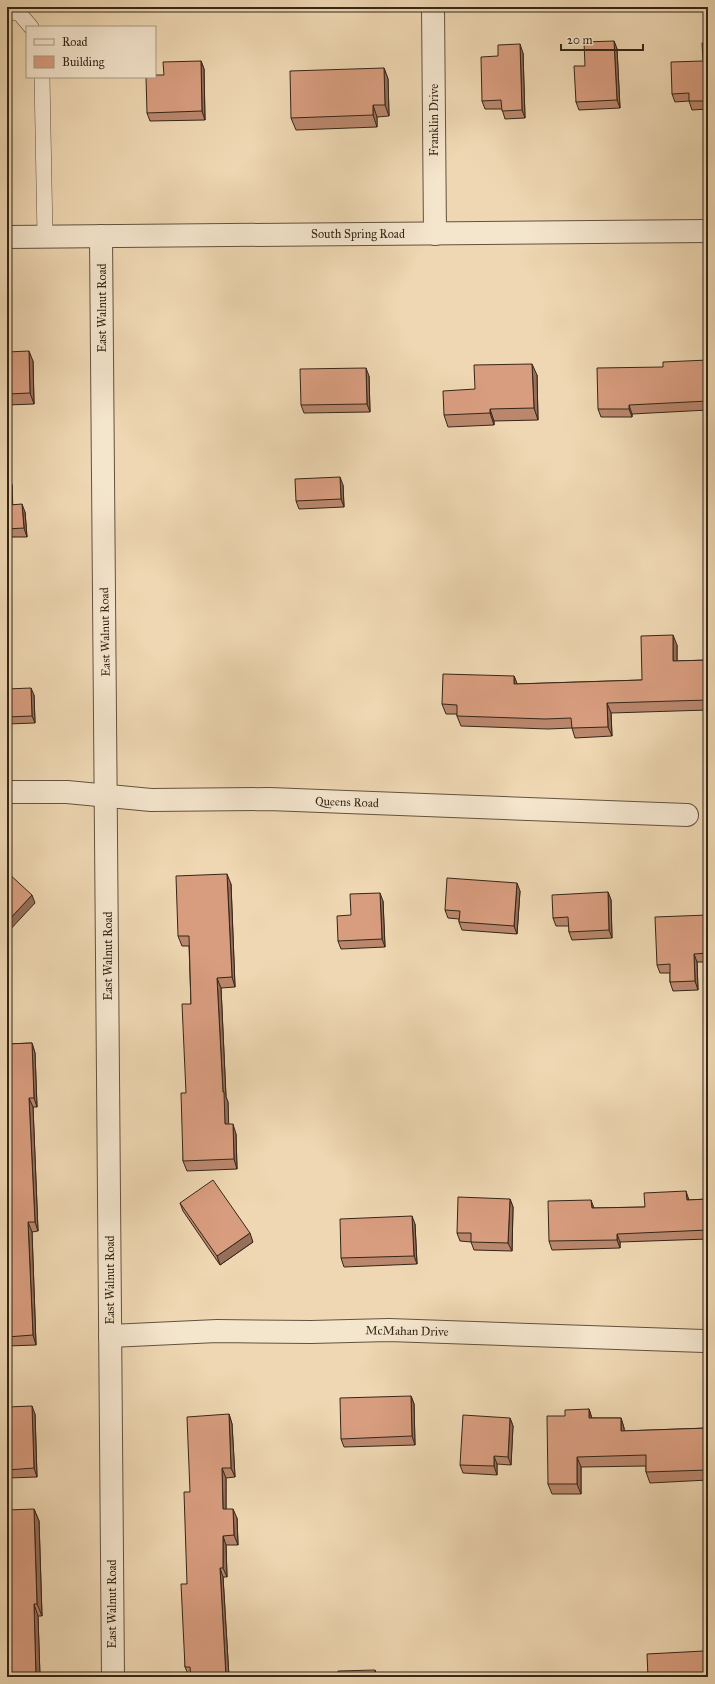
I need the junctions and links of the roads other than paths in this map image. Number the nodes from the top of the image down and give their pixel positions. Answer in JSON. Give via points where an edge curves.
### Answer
{"nodes":[{"id":1,"x":433,"y":7,"type":"edge"},
{"id":2,"x":7,"y":10,"type":"edge"},
{"id":3,"x":30,"y":26,"type":"edge"},
{"id":4,"x":42,"y":78,"type":"edge"},
{"id":5,"x":708,"y":231,"type":"edge"},
{"id":6,"x":435,"y":234,"type":"junction"},
{"id":7,"x":45,"y":236,"type":"junction"},
{"id":8,"x":101,"y":236,"type":"junction"},
{"id":9,"x":7,"y":237,"type":"edge"},
{"id":10,"x":7,"y":792,"type":"edge"},
{"id":11,"x":107,"y":796,"type":"junction"},
{"id":12,"x":687,"y":815,"type":"dead end"},
{"id":13,"x":110,"y":1336,"type":"junction"},
{"id":14,"x":704,"y":1341,"type":"dead end"},
{"id":15,"x":113,"y":1677,"type":"edge"}],
"edges":[{"from":1,"to":6,"type":"street","name":"Franklin Drive"},
{"from":2,"to":3,"type":"lane","via":[[20,14]]},
{"from":4,"to":7,"type":"lane"},
{"from":5,"to":6,"type":"street","name":"South Spring Road"},
{"from":6,"to":8,"type":"street","name":"South Spring Road"},
{"from":7,"to":8,"type":"street","name":"South Spring Road"},
{"from":7,"to":9,"type":"street","name":"South Spring Road"},
{"from":8,"to":11,"type":"street","name":"East Walnut Road"},
{"from":10,"to":11,"type":"street","name":"Queens Road","via":[[67,792]]},
{"from":11,"to":12,"type":"street","name":"Queens Road","via":[[151,800],[269,800]]},
{"from":11,"to":13,"type":"street","name":"East Walnut Road"},
{"from":13,"to":14,"type":"street","name":"McMahan Drive","via":[[217,1331],[389,1330]]},
{"from":13,"to":15,"type":"street","name":"East Walnut Road"}]}
